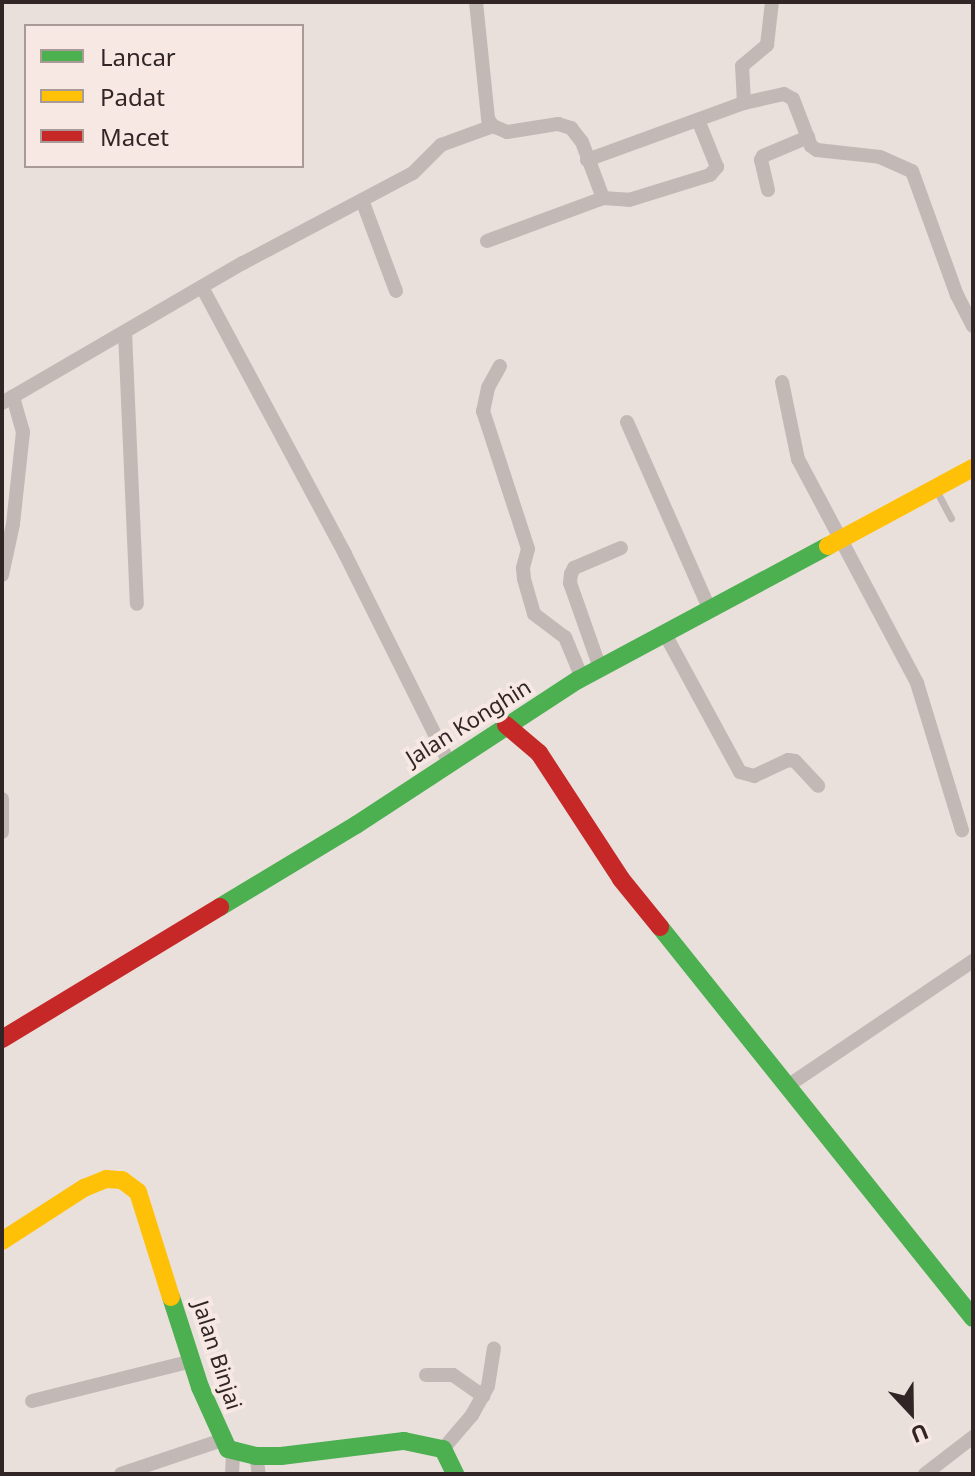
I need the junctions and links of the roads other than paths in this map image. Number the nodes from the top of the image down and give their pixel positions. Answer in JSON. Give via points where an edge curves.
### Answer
{"nodes":[{"id":1,"x":476,"y":2,"type":"edge"},
{"id":2,"x":772,"y":2,"type":"edge"},
{"id":3,"x":744,"y":103,"type":"junction"},
{"id":4,"x":698,"y":120,"type":"junction"},
{"id":5,"x":493,"y":126,"type":"junction"},
{"id":6,"x":808,"y":137,"type":"junction"},
{"id":7,"x":587,"y":160,"type":"junction"},
{"id":8,"x":768,"y":190,"type":"dead end"},
{"id":9,"x":603,"y":198,"type":"junction"},
{"id":10,"x":362,"y":200,"type":"junction"},
{"id":11,"x":487,"y":241,"type":"dead end"},
{"id":12,"x":203,"y":289,"type":"junction"},
{"id":13,"x":396,"y":291,"type":"dead end"},
{"id":14,"x":973,"y":326,"type":"edge"},
{"id":15,"x":125,"y":332,"type":"junction"},
{"id":16,"x":500,"y":366,"type":"dead end"},
{"id":17,"x":782,"y":382,"type":"dead end"},
{"id":18,"x":8,"y":399,"type":"edge"},
{"id":19,"x":627,"y":422,"type":"dead end"},
{"id":20,"x":973,"y":468,"type":"edge"},
{"id":21,"x":935,"y":488,"type":"junction"},
{"id":22,"x":951,"y":518,"type":"dead end"},
{"id":23,"x":838,"y":540,"type":"junction"},
{"id":24,"x":621,"y":548,"type":"dead end"},
{"id":25,"x":2,"y":575,"type":"edge"},
{"id":26,"x":137,"y":604,"type":"dead end"},
{"id":27,"x":709,"y":608,"type":"junction"},
{"id":28,"x":665,"y":634,"type":"junction"},
{"id":29,"x":600,"y":668,"type":"junction"},
{"id":30,"x":582,"y":678,"type":"junction"},
{"id":31,"x":506,"y":725,"type":"junction"},
{"id":32,"x":449,"y":763,"type":"junction"},
{"id":33,"x":818,"y":786,"type":"dead end"},
{"id":34,"x":2,"y":799,"type":"edge"},
{"id":35,"x":962,"y":830,"type":"dead end"},
{"id":36,"x":2,"y":832,"type":"edge"},
{"id":37,"x":973,"y":961,"type":"edge"},
{"id":38,"x":2,"y":1039,"type":"edge"},
{"id":39,"x":789,"y":1085,"type":"junction"},
{"id":40,"x":2,"y":1241,"type":"edge"},
{"id":41,"x":973,"y":1318,"type":"edge"},
{"id":42,"x":494,"y":1348,"type":"dead end"},
{"id":43,"x":192,"y":1361,"type":"junction"},
{"id":44,"x":426,"y":1375,"type":"dead end"},
{"id":45,"x":483,"y":1396,"type":"junction"},
{"id":46,"x":32,"y":1401,"type":"dead end"},
{"id":47,"x":973,"y":1437,"type":"edge"},
{"id":48,"x":227,"y":1446,"type":"junction"},
{"id":49,"x":443,"y":1449,"type":"junction"},
{"id":50,"x":257,"y":1465,"type":"edge"},
{"id":51,"x":121,"y":1474,"type":"edge"},
{"id":52,"x":232,"y":1474,"type":"edge"},
{"id":53,"x":455,"y":1474,"type":"edge"},
{"id":54,"x":925,"y":1474,"type":"edge"}],
"edges":[{"from":1,"to":5,"type":"street","via":[[488,119]]},
{"from":2,"to":3,"type":"street","via":[[767,45],[742,66]]},
{"from":3,"to":4,"type":"street"},
{"from":3,"to":6,"type":"street","via":[[784,94],[793,99]]},
{"from":4,"to":7,"type":"street"},
{"from":4,"to":9,"type":"street","via":[[715,171],[629,200]]},
{"from":5,"to":7,"type":"street","via":[[512,132],[565,125],[579,136]]},
{"from":5,"to":10,"type":"street","via":[[441,145],[413,173]]},
{"from":6,"to":8,"type":"street","via":[[763,156]]},
{"from":6,"to":14,"type":"street","via":[[817,150],[880,157],[912,171]]},
{"from":7,"to":9,"type":"street"},
{"from":9,"to":11,"type":"street"},
{"from":10,"to":12,"type":"street"},
{"from":10,"to":13,"type":"street"},
{"from":12,"to":15,"type":"street"},
{"from":12,"to":32,"type":"street"},
{"from":15,"to":18,"type":"street"},
{"from":15,"to":26,"type":"street"},
{"from":16,"to":30,"type":"street","via":[[483,411],[528,549],[524,579],[534,614],[565,637]]},
{"from":17,"to":23,"type":"street","via":[[798,459]]},
{"from":18,"to":25,"type":"street","via":[[23,432]]},
{"from":19,"to":27,"type":"street"},
{"from":20,"to":21,"type":"street","name":"Jalan Konghin"},
{"from":21,"to":22,"type":"lane"},
{"from":21,"to":23,"type":"street","name":"Jalan Konghin"},
{"from":23,"to":27,"type":"street","name":"Jalan Konghin"},
{"from":23,"to":35,"type":"street","via":[[917,683]]},
{"from":24,"to":29,"type":"street","via":[[571,574]]},
{"from":27,"to":28,"type":"street","name":"Jalan Konghin"},
{"from":28,"to":29,"type":"street","name":"Jalan Konghin"},
{"from":28,"to":33,"type":"street","via":[[740,772],[754,776],[795,761]]},
{"from":29,"to":30,"type":"street","name":"Jalan Konghin"},
{"from":30,"to":31,"type":"street","name":"Jalan Konghin"},
{"from":31,"to":32,"type":"street","name":"Jalan Konghin"},
{"from":31,"to":39,"type":"street","via":[[539,753],[621,879]]},
{"from":32,"to":38,"type":"street","name":"Jalan Konghin"},
{"from":34,"to":36,"type":"street"},
{"from":37,"to":39,"type":"street"},
{"from":39,"to":41,"type":"street"},
{"from":40,"to":43,"type":"street","name":"Jalan Binjai","via":[[84,1188],[106,1179],[122,1180],[138,1192]]},
{"from":42,"to":45,"type":"street"},
{"from":43,"to":46,"type":"street"},
{"from":43,"to":48,"type":"street","name":"Jalan Binjai"},
{"from":44,"to":45,"type":"street","via":[[453,1375]]},
{"from":45,"to":49,"type":"street"},
{"from":47,"to":54,"type":"street"},
{"from":48,"to":50,"type":"street"},
{"from":48,"to":51,"type":"street"},
{"from":48,"to":52,"type":"street"},
{"from":49,"to":50,"type":"street","via":[[404,1441]]},
{"from":49,"to":53,"type":"street"}]}
